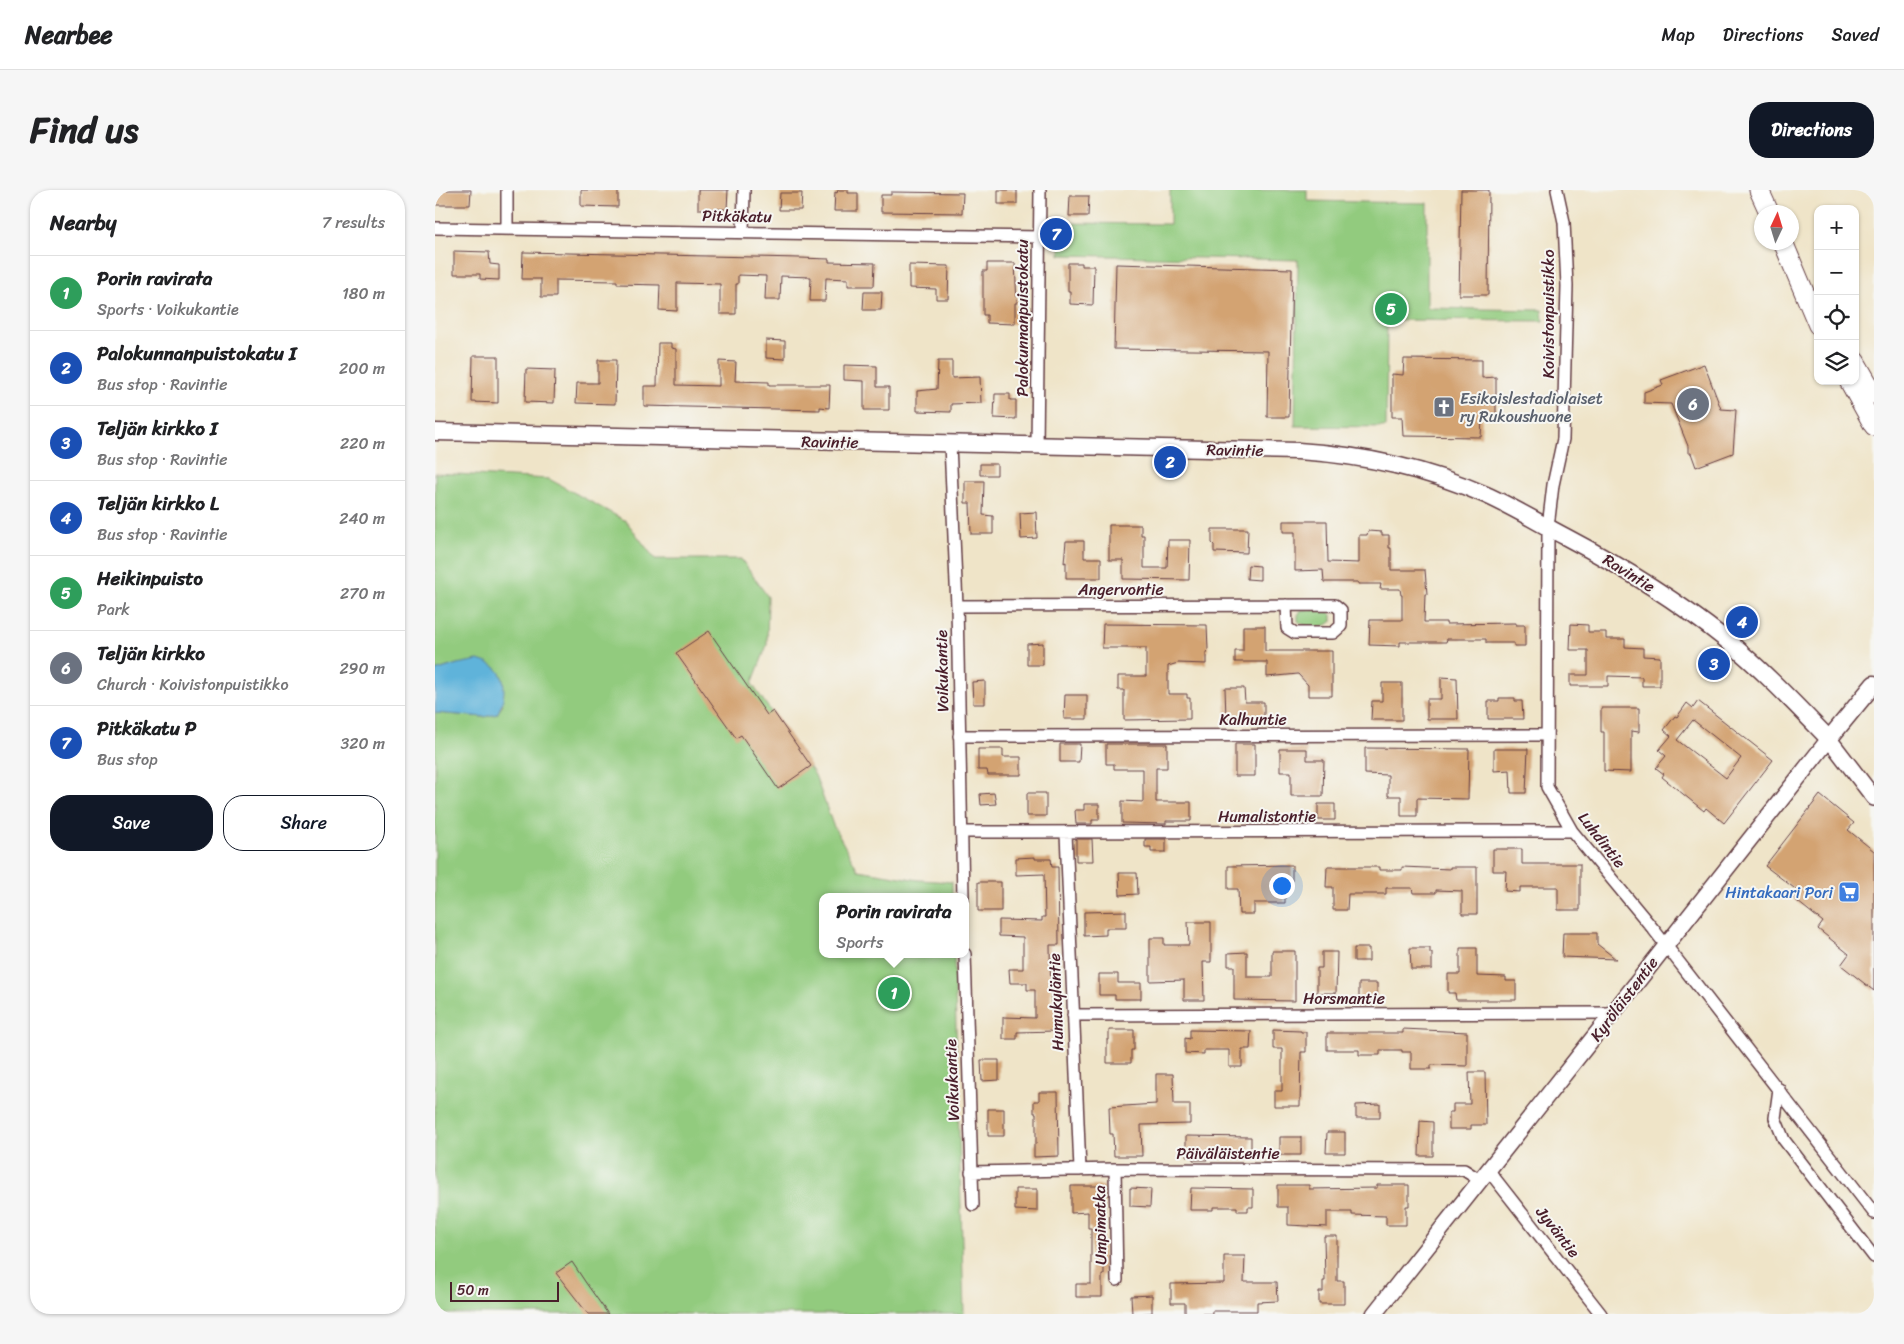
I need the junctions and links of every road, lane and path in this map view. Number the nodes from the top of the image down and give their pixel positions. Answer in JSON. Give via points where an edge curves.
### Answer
{"nodes":[{"id":1,"x":507,"y":190,"type":"edge"},
{"id":2,"x":744,"y":190,"type":"edge"},
{"id":3,"x":1040,"y":190,"type":"edge"},
{"id":4,"x":1557,"y":190,"type":"edge"},
{"id":5,"x":1759,"y":190,"type":"edge"},
{"id":6,"x":1766,"y":205,"type":"edge"},
{"id":7,"x":435,"y":228,"type":"edge"},
{"id":8,"x":507,"y":229,"type":"junction"},
{"id":9,"x":743,"y":232,"type":"junction"},
{"id":10,"x":1039,"y":237,"type":"junction"},
{"id":11,"x":1787,"y":250,"type":"edge"},
{"id":12,"x":1789,"y":250,"type":"edge"},
{"id":13,"x":1817,"y":295,"type":"edge"},
{"id":14,"x":1814,"y":316,"type":"edge"},
{"id":15,"x":1859,"y":368,"type":"edge"},
{"id":16,"x":1851,"y":385,"type":"edge"},
{"id":17,"x":1874,"y":394,"type":"edge"},
{"id":18,"x":1874,"y":426,"type":"edge"},
{"id":19,"x":435,"y":432,"type":"edge"},
{"id":20,"x":950,"y":444,"type":"junction"},
{"id":21,"x":1037,"y":446,"type":"junction"},
{"id":22,"x":1548,"y":527,"type":"junction"},
{"id":23,"x":1286,"y":605,"type":"junction"},
{"id":24,"x":957,"y":606,"type":"junction"},
{"id":25,"x":1874,"y":684,"type":"edge"},
{"id":26,"x":1547,"y":735,"type":"junction"},
{"id":27,"x":959,"y":736,"type":"junction"},
{"id":28,"x":1829,"y":738,"type":"junction"},
{"id":29,"x":1874,"y":798,"type":"edge"},
{"id":30,"x":1572,"y":831,"type":"junction"},
{"id":31,"x":962,"y":832,"type":"junction"},
{"id":32,"x":1066,"y":833,"type":"junction"},
{"id":33,"x":963,"y":893,"type":"edge"},
{"id":34,"x":1665,"y":946,"type":"junction"},
{"id":35,"x":965,"y":958,"type":"edge"},
{"id":36,"x":1614,"y":1013,"type":"junction"},
{"id":37,"x":1073,"y":1015,"type":"junction"},
{"id":38,"x":1779,"y":1089,"type":"junction"},
{"id":39,"x":1115,"y":1169,"type":"junction"},
{"id":40,"x":1080,"y":1170,"type":"junction"},
{"id":41,"x":971,"y":1172,"type":"junction"},
{"id":42,"x":1485,"y":1176,"type":"junction"},
{"id":43,"x":973,"y":1205,"type":"dead end"},
{"id":44,"x":1874,"y":1213,"type":"edge"},
{"id":45,"x":1874,"y":1257,"type":"edge"},
{"id":46,"x":1117,"y":1280,"type":"dead end"},
{"id":47,"x":1374,"y":1314,"type":"edge"},
{"id":48,"x":1601,"y":1314,"type":"edge"}],
"edges":[{"from":1,"to":8,"type":"street"},
{"from":2,"to":9,"type":"street"},
{"from":3,"to":10,"type":"street","name":"Palokunnanpuistokatu"},
{"from":4,"to":22,"type":"street","name":"Koivistonpuistikko","via":[[1564,222],[1566,333],[1563,439]]},
{"from":5,"to":6,"type":"main road"},
{"from":7,"to":8,"type":"street","name":"Pitkäkatu"},
{"from":8,"to":9,"type":"street","name":"Pitkäkatu"},
{"from":9,"to":10,"type":"street","name":"Pitkäkatu"},
{"from":10,"to":21,"type":"street","name":"Palokunnanpuistokatu"},
{"from":11,"to":14,"type":"main road"},
{"from":12,"to":13,"type":"main road"},
{"from":15,"to":17,"type":"main road"},
{"from":16,"to":18,"type":"main road"},
{"from":19,"to":20,"type":"main road","name":"Ravintie"},
{"from":20,"to":21,"type":"main road","name":"Ravintie"},
{"from":20,"to":24,"type":"street","name":"Voikukantie"},
{"from":21,"to":22,"type":"main road","name":"Ravintie","via":[[1299,451],[1350,456],[1448,481],[1491,498]]},
{"from":22,"to":26,"type":"street","name":"Luhdintie"},
{"from":22,"to":28,"type":"main road","name":"Ravintie","via":[[1629,572],[1725,639]]},
{"from":23,"to":23,"type":"street","name":"Angervontie","via":[[1335,604],[1341,610],[1341,626],[1333,633],[1295,633],[1287,628]]},
{"from":23,"to":24,"type":"street","name":"Angervontie"},
{"from":24,"to":27,"type":"street","name":"Voikukantie"},
{"from":25,"to":28,"type":"main road","name":"Kyröläistentie"},
{"from":26,"to":27,"type":"street","name":"Kalhuntie"},
{"from":26,"to":30,"type":"street","name":"Luhdintie","via":[[1547,787]]},
{"from":27,"to":31,"type":"street","name":"Voikukantie"},
{"from":28,"to":29,"type":"street"},
{"from":28,"to":34,"type":"street","name":"Kyröläistentie"},
{"from":30,"to":32,"type":"street","name":"Humalistontie"},
{"from":30,"to":34,"type":"street","name":"Luhdintie"},
{"from":31,"to":32,"type":"street","name":"Humalistontie"},
{"from":31,"to":33,"type":"street","name":"Voikukantie"},
{"from":32,"to":37,"type":"street","name":"Humukyläntie"},
{"from":34,"to":36,"type":"street","name":"Kyröläistentie"},
{"from":34,"to":38,"type":"street","name":"Luhdintie"},
{"from":35,"to":41,"type":"street","name":"Voikukantie"},
{"from":36,"to":37,"type":"street","name":"Horsmantie"},
{"from":36,"to":42,"type":"street","name":"Kyröläistentie"},
{"from":37,"to":40,"type":"street","name":"Humukyläntie"},
{"from":38,"to":44,"type":"street","name":"Luhdintie"},
{"from":38,"to":45,"type":"street","via":[[1775,1118],[1785,1140]]},
{"from":39,"to":40,"type":"street","name":"Päiväläistentie"},
{"from":39,"to":42,"type":"street","name":"Päiväläistentie","via":[[1464,1170]]},
{"from":39,"to":46,"type":"street","name":"Umpimatka"},
{"from":40,"to":41,"type":"street","name":"Päiväläistentie"},
{"from":41,"to":43,"type":"street","name":"Voikukantie"},
{"from":42,"to":47,"type":"street","name":"Kyröläistentie"},
{"from":42,"to":48,"type":"street","name":"Jyväntie"}]}
